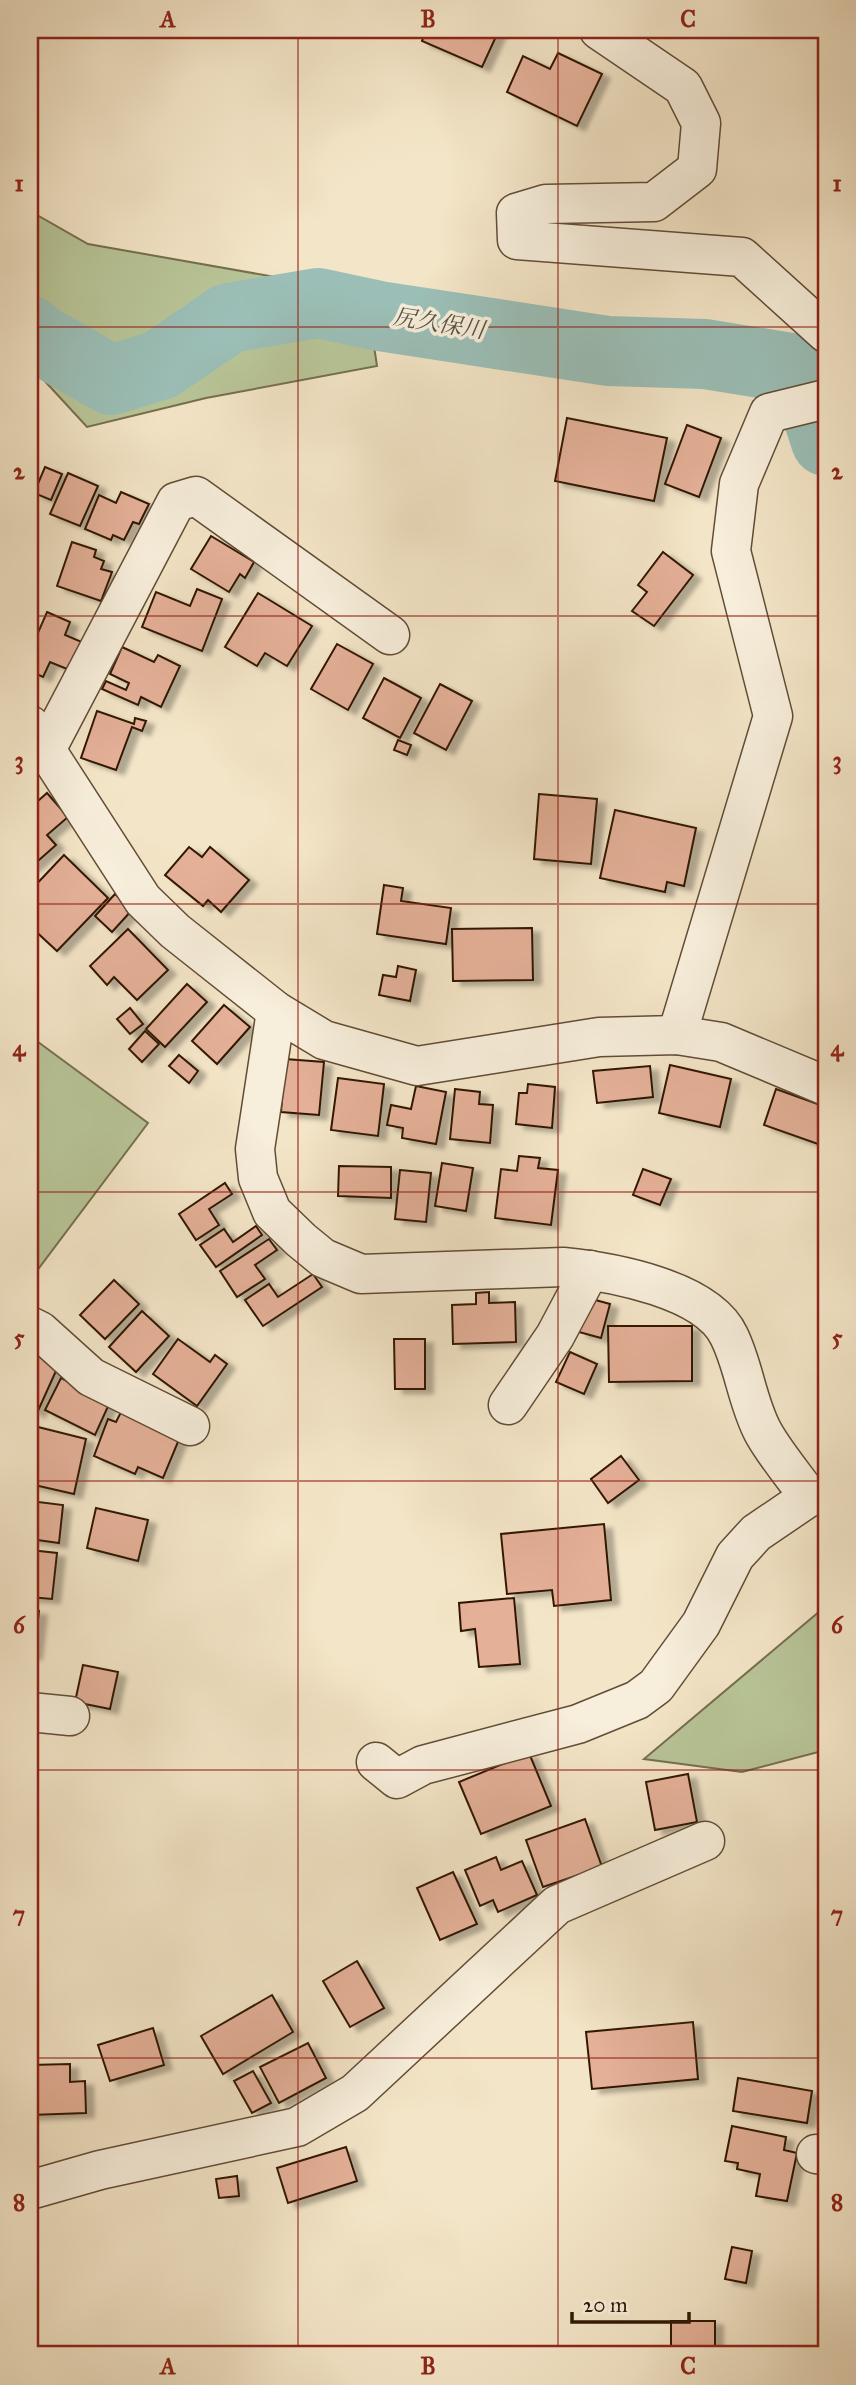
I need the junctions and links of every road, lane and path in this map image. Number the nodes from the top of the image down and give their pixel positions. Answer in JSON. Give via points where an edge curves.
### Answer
{"nodes":[{"id":1,"x":599,"y":30,"type":"edge"},
{"id":2,"x":826,"y":333,"type":"edge"},
{"id":3,"x":813,"y":402,"type":"edge"},
{"id":4,"x":390,"y":635,"type":"dead end"},
{"id":5,"x":38,"y":736,"type":"edge"},
{"id":6,"x":276,"y":1011,"type":"junction"},
{"id":7,"x":677,"y":1035,"type":"junction"},
{"id":8,"x":826,"y":1086,"type":"edge"},
{"id":9,"x":590,"y":1270,"type":"junction"},
{"id":10,"x":30,"y":1326,"type":"edge"},
{"id":11,"x":508,"y":1405,"type":"dead end"},
{"id":12,"x":190,"y":1426,"type":"dead end"},
{"id":13,"x":818,"y":1496,"type":"edge"},
{"id":14,"x":30,"y":1712,"type":"edge"},
{"id":15,"x":69,"y":1716,"type":"dead end"},
{"id":16,"x":376,"y":1762,"type":"dead end"},
{"id":17,"x":705,"y":1841,"type":"dead end"},
{"id":18,"x":30,"y":2190,"type":"edge"}],
"edges":[{"from":1,"to":2,"type":"street","via":[[683,87],[701,123],[697,169],[654,202],[545,204],[516,213],[517,240],[742,257]]},
{"from":3,"to":7,"type":"street","via":[[769,413],[739,484],[731,551],[773,716]]},
{"from":4,"to":5,"type":"street","via":[[196,496],[176,502]]},
{"from":5,"to":6,"type":"street","via":[[143,901]]},
{"from":6,"to":7,"type":"street","via":[[324,1040],[417,1066],[599,1037]]},
{"from":6,"to":9,"type":"street","via":[[256,1149],[258,1178],[272,1212],[301,1240],[323,1258],[361,1274]]},
{"from":7,"to":8,"type":"street","via":[[722,1042]]},
{"from":9,"to":11,"type":"street","via":[[555,1336]]},
{"from":9,"to":13,"type":"street","via":[[689,1296],[714,1313],[729,1335],[762,1431]]},
{"from":10,"to":12,"type":"street","via":[[92,1377]]},
{"from":13,"to":16,"type":"street","via":[[756,1533],[735,1556],[701,1625],[656,1686],[637,1700],[578,1724],[423,1765],[397,1779]]},
{"from":14,"to":15,"type":"street"},
{"from":17,"to":18,"type":"street","via":[[556,1905],[355,2093],[297,2126]]}]}
